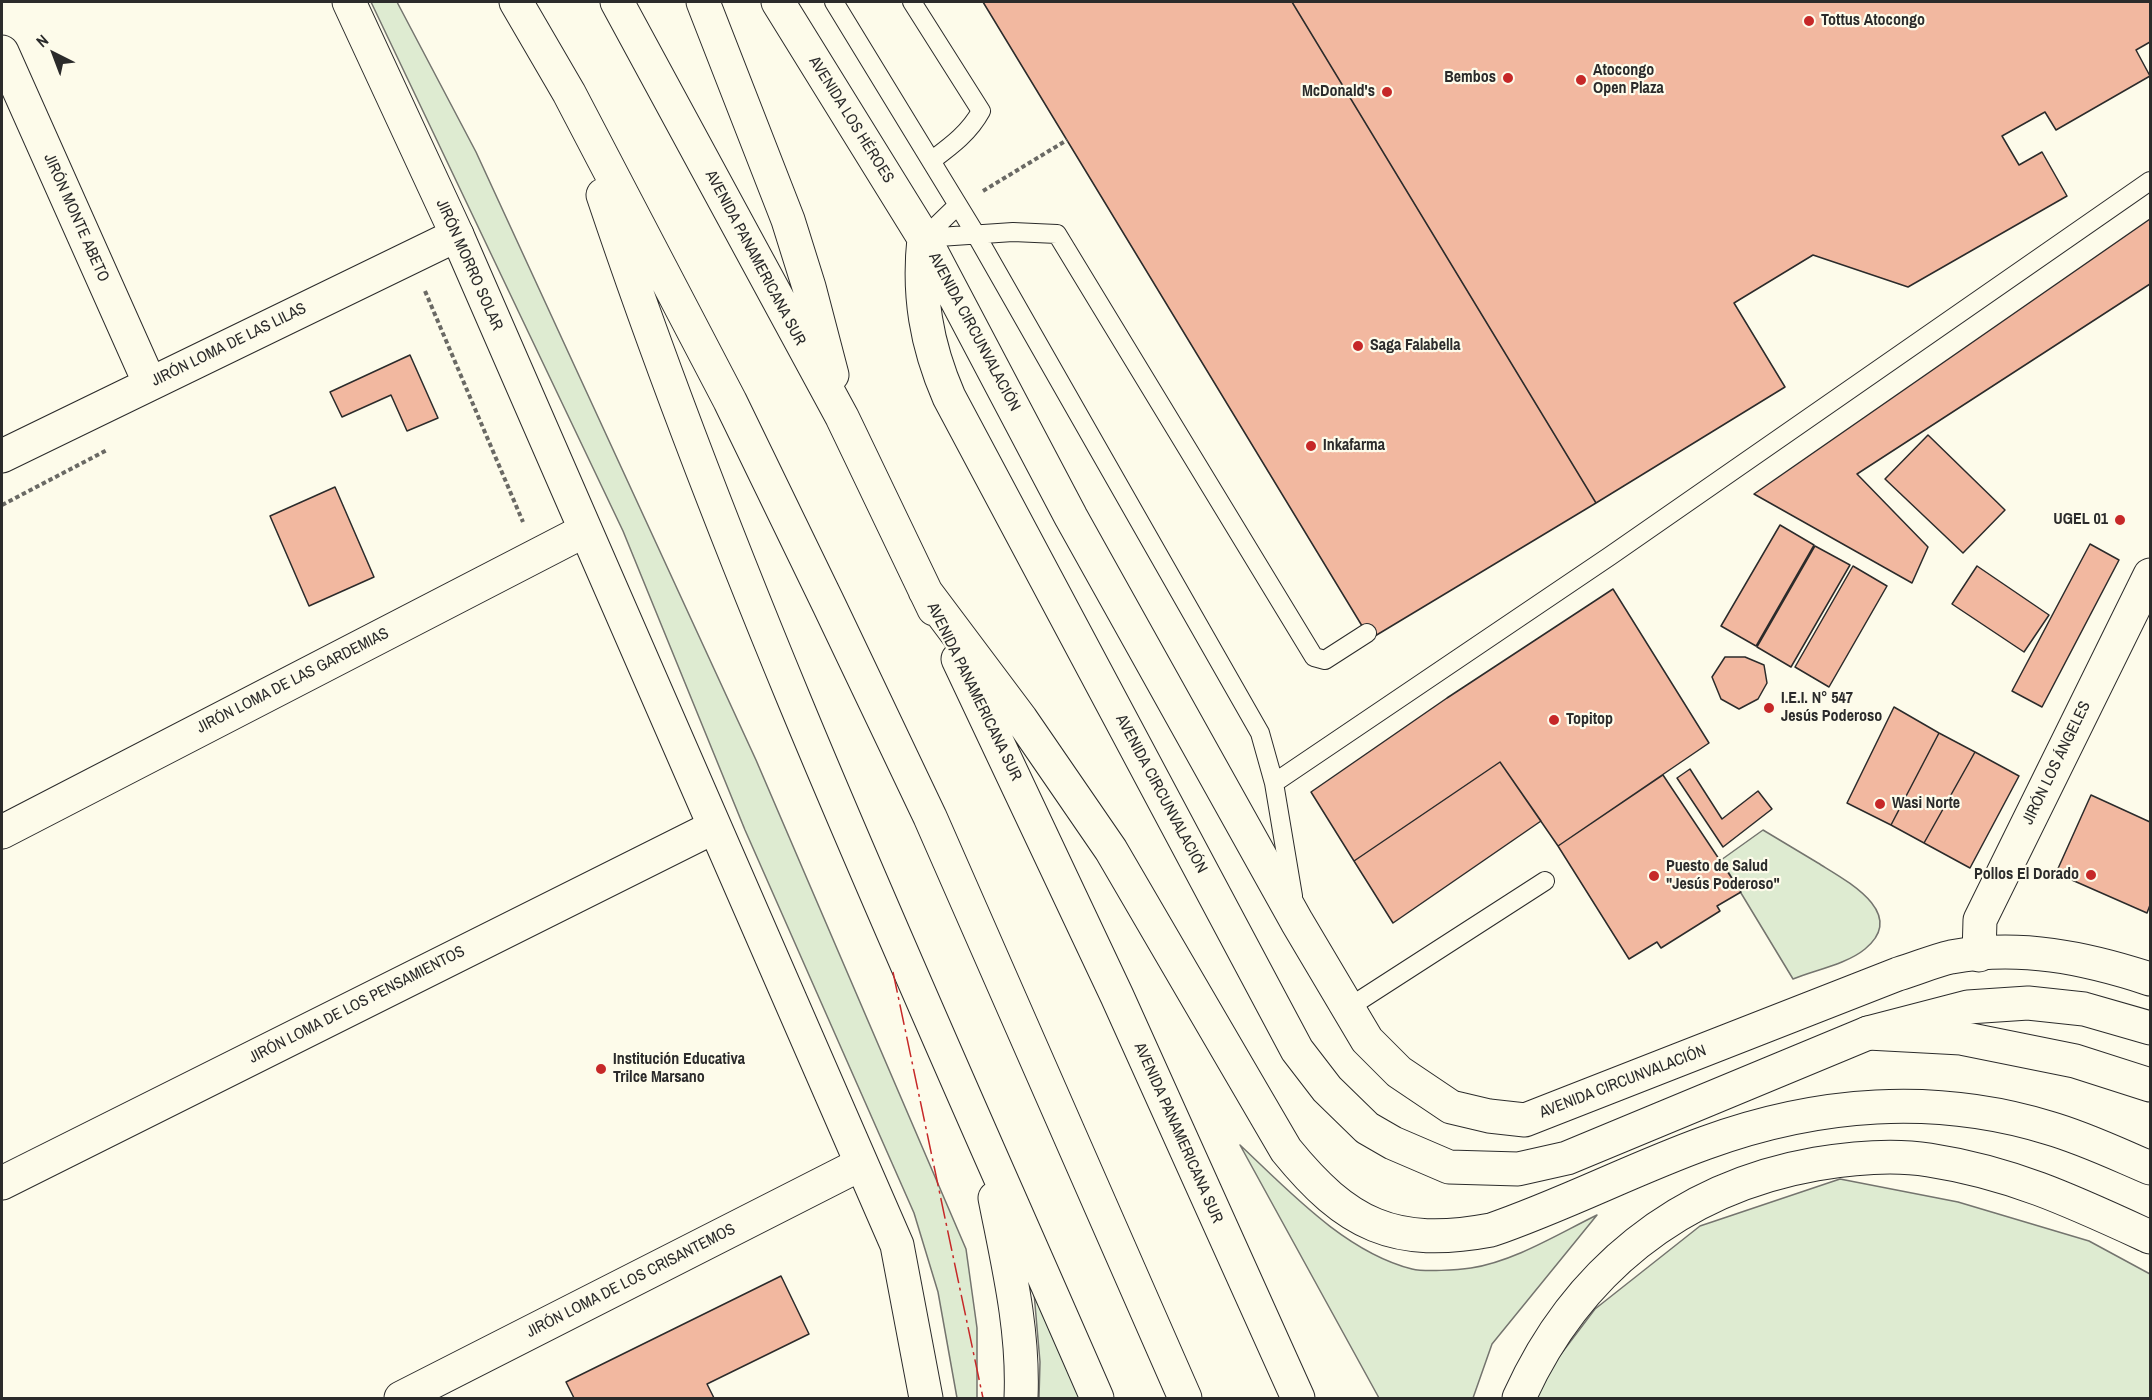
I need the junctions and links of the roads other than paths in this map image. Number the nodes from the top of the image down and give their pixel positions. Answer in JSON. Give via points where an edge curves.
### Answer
{"nodes":[{"id":1,"x":349,"y":2,"type":"edge"},
{"id":2,"x":516,"y":2,"type":"edge"},
{"id":3,"x":617,"y":2,"type":"edge"},
{"id":4,"x":703,"y":2,"type":"edge"},
{"id":5,"x":778,"y":2,"type":"edge"},
{"id":6,"x":834,"y":2,"type":"edge"},
{"id":7,"x":912,"y":2,"type":"edge"},
{"id":8,"x":2,"y":52,"type":"edge"},
{"id":9,"x":569,"y":93,"type":"junction"},
{"id":10,"x":931,"y":160,"type":"junction"},
{"id":11,"x":2151,"y":181,"type":"edge"},
{"id":12,"x":958,"y":205,"type":"junction"},
{"id":13,"x":975,"y":234,"type":"junction"},
{"id":14,"x":457,"y":235,"type":"junction"},
{"id":15,"x":924,"y":238,"type":"junction"},
{"id":16,"x":150,"y":384,"type":"junction"},
{"id":17,"x":842,"y":417,"type":"junction"},
{"id":18,"x":2,"y":456,"type":"edge"},
{"id":19,"x":584,"y":531,"type":"junction"},
{"id":20,"x":2151,"y":575,"type":"edge"},
{"id":21,"x":925,"y":591,"type":"junction"},
{"id":22,"x":1367,"y":633,"type":"dead end"},
{"id":23,"x":1274,"y":783,"type":"junction"},
{"id":24,"x":714,"y":827,"type":"junction"},
{"id":25,"x":2,"y":832,"type":"edge"},
{"id":26,"x":1545,"y":881,"type":"dead end"},
{"id":27,"x":1297,"y":922,"type":"junction"},
{"id":28,"x":1979,"y":955,"type":"junction"},
{"id":29,"x":2151,"y":979,"type":"edge"},
{"id":30,"x":1348,"y":1008,"type":"junction"},
{"id":31,"x":2151,"y":1028,"type":"edge"},
{"id":32,"x":1869,"y":1033,"type":"junction"},
{"id":33,"x":2151,"y":1085,"type":"edge"},
{"id":34,"x":982,"y":1134,"type":"junction"},
{"id":35,"x":861,"y":1164,"type":"junction"},
{"id":36,"x":2151,"y":1168,"type":"edge"},
{"id":37,"x":2,"y":1183,"type":"edge"},
{"id":38,"x":2151,"y":1237,"type":"edge"},
{"id":39,"x":1272,"y":1340,"type":"junction"},
{"id":40,"x":401,"y":1398,"type":"edge"},
{"id":41,"x":926,"y":1398,"type":"edge"},
{"id":42,"x":1021,"y":1398,"type":"edge"},
{"id":43,"x":1097,"y":1398,"type":"edge"},
{"id":44,"x":1185,"y":1398,"type":"edge"},
{"id":45,"x":1298,"y":1398,"type":"edge"},
{"id":46,"x":1317,"y":1398,"type":"edge"},
{"id":47,"x":1519,"y":1398,"type":"edge"}],
"edges":[{"from":1,"to":14,"type":"main road","name":"JIRÓN MORRO SOLAR"},
{"from":2,"to":9,"type":"main road"},
{"from":3,"to":17,"type":"main road","name":"AVENIDA PANAMERICANA SUR"},
{"from":4,"to":17,"type":"main road","via":[[788,220]]},
{"from":5,"to":15,"type":"main road","name":"AVENIDA LOS HÉROES"},
{"from":6,"to":10,"type":"lane"},
{"from":7,"to":10,"type":"lane","via":[[981,111],[957,142]]},
{"from":8,"to":16,"type":"main road","name":"JIRÓN MONTE ABETO"},
{"from":9,"to":34,"type":"main road","via":[[696,457],[776,657]]},
{"from":9,"to":44,"type":"main road","via":[[730,401],[930,817]]},
{"from":10,"to":12,"type":"lane"},
{"from":11,"to":23,"type":"lane","via":[[1610,556]]},
{"from":12,"to":13,"type":"lane"},
{"from":12,"to":15,"type":"lane"},
{"from":13,"to":15,"type":"lane"},
{"from":13,"to":22,"type":"lane","via":[[1057,234],[1314,657],[1325,660]]},
{"from":13,"to":23,"type":"lane","via":[[1260,734]]},
{"from":14,"to":16,"type":"main road","name":"JIRÓN LOMA DE LAS LILAS"},
{"from":14,"to":19,"type":"main road","name":"JIRÓN MORRO SOLAR"},
{"from":15,"to":27,"type":"main road","name":"AVENIDA CIRCUNVALACIÓN","via":[[1071,517]]},
{"from":15,"to":32,"type":"main road","name":"AVENIDA CIRCUNVALACIÓN","via":[[921,287],[925,326],[934,363],[950,397],[1297,1050],[1327,1089],[1367,1128],[1449,1167],[1518,1168],[1567,1158]]},
{"from":16,"to":18,"type":"main road","name":"JIRÓN LOMA DE LAS LILAS"},
{"from":17,"to":21,"type":"main road","name":"AVENIDA PANAMERICANA SUR"},
{"from":19,"to":24,"type":"main road","name":"JIRÓN MORRO SOLAR"},
{"from":19,"to":25,"type":"main road","name":"JIRÓN LOMA DE LAS GARDEMIAS"},
{"from":20,"to":28,"type":"main road","name":"JIRÓN LOS ÁNGELES","via":[[1980,920]]},
{"from":21,"to":36,"type":"main road","via":[[1021,718],[1111,850],[1286,1150],[1338,1203],[1374,1225],[1415,1236],[1491,1230],[1705,1143],[1763,1124],[1826,1110],[1880,1106],[1934,1106],[2001,1116],[2059,1131]]},
{"from":21,"to":39,"type":"main road","name":"AVENIDA PANAMERICANA SUR","via":[[1112,985]]},
{"from":23,"to":27,"type":"lane"},
{"from":24,"to":35,"type":"main road","name":"JIRÓN MORRO SOLAR"},
{"from":24,"to":37,"type":"main road","name":"JIRÓN LOMA DE LOS PENSAMIENTOS"},
{"from":26,"to":30,"type":"lane"},
{"from":27,"to":30,"type":"main road","name":"AVENIDA CIRCUNVALACIÓN"},
{"from":28,"to":29,"type":"main road","name":"AVENIDA CIRCUNVALACIÓN","via":[[2030,951],[2103,964]]},
{"from":28,"to":30,"type":"main road","name":"AVENIDA CIRCUNVALACIÓN","via":[[1951,957],[1898,974],[1525,1120],[1451,1107],[1417,1086],[1368,1040]]},
{"from":31,"to":32,"type":"main road","name":"AVENIDA CIRCUNVALACIÓN","via":[[2084,1009],[2028,1003],[1968,1007]]},
{"from":32,"to":33,"type":"main road","via":[[1961,1038],[2075,1061]]},
{"from":34,"to":42,"type":"main road","via":[[1018,1315],[1023,1366]]},
{"from":34,"to":43,"type":"main road"},
{"from":35,"to":40,"type":"main road","name":"JIRÓN LOMA DE LOS CRISANTEMOS"},
{"from":35,"to":41,"type":"main road","name":"JIRÓN MORRO SOLAR","via":[[897,1245]]},
{"from":38,"to":47,"type":"main road","via":[[2048,1190],[1926,1160],[1863,1158],[1776,1173],[1717,1193],[1688,1208],[1660,1225],[1610,1266],[1564,1317]]},
{"from":39,"to":45,"type":"main road","name":"AVENIDA PANAMERICANA SUR"},
{"from":39,"to":46,"type":"main road"}]}
